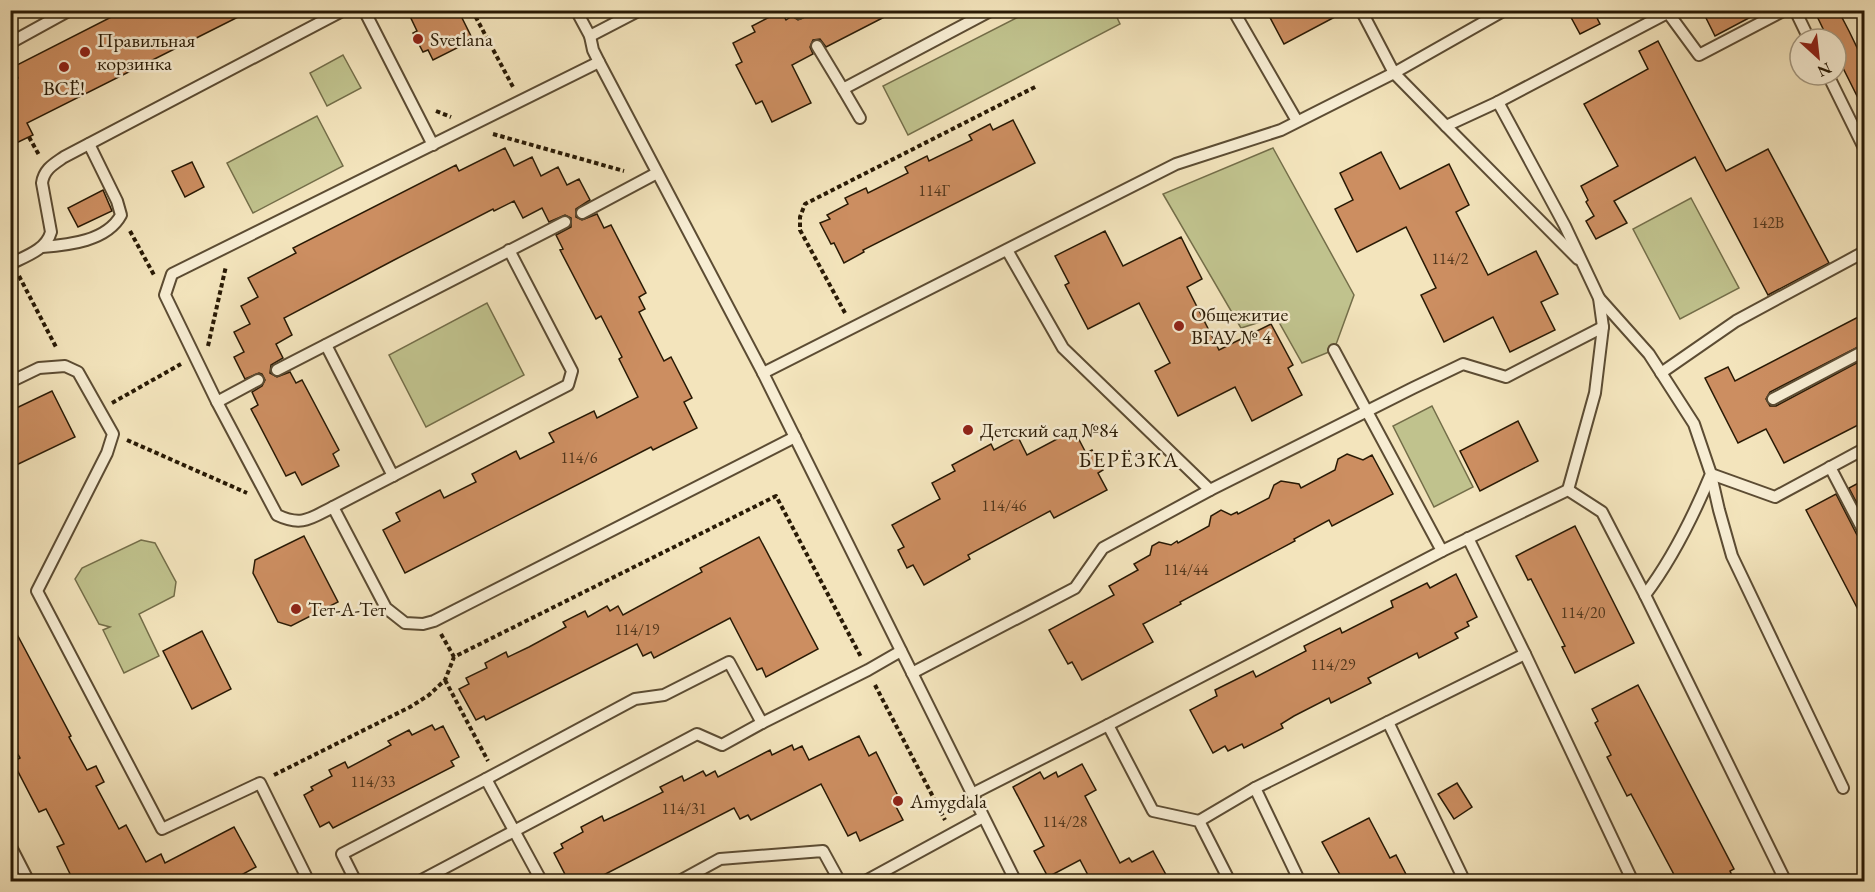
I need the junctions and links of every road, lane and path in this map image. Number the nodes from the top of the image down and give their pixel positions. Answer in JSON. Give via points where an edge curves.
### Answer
{"nodes":[{"id":1,"x":70,"y":10,"type":"edge"},
{"id":2,"x":344,"y":10,"type":"edge"},
{"id":3,"x":364,"y":10,"type":"edge"},
{"id":4,"x":472,"y":10,"type":"edge"},
{"id":5,"x":576,"y":10,"type":"edge"},
{"id":6,"x":992,"y":10,"type":"edge"},
{"id":7,"x":1233,"y":10,"type":"edge"},
{"id":8,"x":1361,"y":10,"type":"edge"},
{"id":9,"x":1505,"y":10,"type":"edge"},
{"id":10,"x":1785,"y":10,"type":"edge"},
{"id":11,"x":1795,"y":10,"type":"edge"},
{"id":12,"x":636,"y":11,"type":"edge"},
{"id":13,"x":1669,"y":11,"type":"edge"},
{"id":14,"x":1803,"y":27,"type":"edge"},
{"id":15,"x":590,"y":36,"type":"junction"},
{"id":16,"x":10,"y":43,"type":"edge"},
{"id":17,"x":817,"y":46,"type":"dead end"},
{"id":18,"x":599,"y":62,"type":"junction"},
{"id":19,"x":1394,"y":73,"type":"junction"},
{"id":20,"x":1037,"y":86,"type":"dead end"},
{"id":21,"x":1834,"y":87,"type":"edge"},
{"id":22,"x":843,"y":89,"type":"junction"},
{"id":23,"x":514,"y":90,"type":"dead end"},
{"id":24,"x":1498,"y":102,"type":"junction"},
{"id":25,"x":860,"y":118,"type":"dead end"},
{"id":26,"x":1297,"y":121,"type":"junction"},
{"id":27,"x":1446,"y":126,"type":"junction"},
{"id":28,"x":469,"y":127,"type":"junction"},
{"id":29,"x":89,"y":144,"type":"junction"},
{"id":30,"x":433,"y":145,"type":"junction"},
{"id":31,"x":1864,"y":148,"type":"edge"},
{"id":32,"x":657,"y":173,"type":"junction"},
{"id":33,"x":635,"y":185,"type":"junction"},
{"id":34,"x":582,"y":213,"type":"dead end"},
{"id":35,"x":121,"y":215,"type":"junction"},
{"id":36,"x":565,"y":222,"type":"dead end"},
{"id":37,"x":231,"y":244,"type":"junction"},
{"id":38,"x":42,"y":247,"type":"junction"},
{"id":39,"x":509,"y":250,"type":"junction"},
{"id":40,"x":1007,"y":250,"type":"junction"},
{"id":41,"x":1864,"y":252,"type":"edge"},
{"id":42,"x":11,"y":264,"type":"edge"},
{"id":43,"x":1584,"y":265,"type":"junction"},
{"id":44,"x":165,"y":295,"type":"junction"},
{"id":45,"x":1599,"y":298,"type":"junction"},
{"id":46,"x":853,"y":327,"type":"junction"},
{"id":47,"x":1603,"y":327,"type":"junction"},
{"id":48,"x":326,"y":345,"type":"junction"},
{"id":49,"x":1334,"y":350,"type":"dead end"},
{"id":50,"x":1864,"y":351,"type":"edge"},
{"id":51,"x":195,"y":357,"type":"junction"},
{"id":52,"x":65,"y":366,"type":"junction"},
{"id":53,"x":277,"y":370,"type":"dead end"},
{"id":54,"x":202,"y":371,"type":"junction"},
{"id":55,"x":763,"y":373,"type":"junction"},
{"id":56,"x":1661,"y":373,"type":"junction"},
{"id":57,"x":258,"y":380,"type":"dead end"},
{"id":58,"x":10,"y":382,"type":"edge"},
{"id":59,"x":1773,"y":399,"type":"dead end"},
{"id":60,"x":217,"y":402,"type":"junction"},
{"id":61,"x":99,"y":409,"type":"junction"},
{"id":62,"x":1368,"y":411,"type":"junction"},
{"id":63,"x":113,"y":434,"type":"junction"},
{"id":64,"x":795,"y":437,"type":"junction"},
{"id":65,"x":1864,"y":449,"type":"edge"},
{"id":66,"x":1830,"y":467,"type":"junction"},
{"id":67,"x":1711,"y":474,"type":"junction"},
{"id":68,"x":393,"y":476,"type":"junction"},
{"id":69,"x":1210,"y":490,"type":"junction"},
{"id":70,"x":1568,"y":490,"type":"junction"},
{"id":71,"x":776,"y":496,"type":"dead end"},
{"id":72,"x":271,"y":503,"type":"junction"},
{"id":73,"x":333,"y":507,"type":"junction"},
{"id":74,"x":1864,"y":532,"type":"edge"},
{"id":75,"x":1468,"y":538,"type":"junction"},
{"id":76,"x":1442,"y":551,"type":"junction"},
{"id":77,"x":1645,"y":595,"type":"junction"},
{"id":78,"x":434,"y":621,"type":"junction"},
{"id":79,"x":901,"y":651,"type":"junction"},
{"id":80,"x":1525,"y":654,"type":"junction"},
{"id":81,"x":454,"y":657,"type":"junction"},
{"id":82,"x":912,"y":673,"type":"junction"},
{"id":83,"x":445,"y":680,"type":"junction"},
{"id":84,"x":1388,"y":722,"type":"junction"},
{"id":85,"x":762,"y":723,"type":"junction"},
{"id":86,"x":1108,"y":725,"type":"junction"},
{"id":87,"x":491,"y":777,"type":"junction"},
{"id":88,"x":260,"y":783,"type":"junction"},
{"id":89,"x":1255,"y":788,"type":"junction"},
{"id":90,"x":1843,"y":788,"type":"dead end"},
{"id":91,"x":972,"y":794,"type":"junction"},
{"id":92,"x":983,"y":818,"type":"junction"},
{"id":93,"x":1199,"y":821,"type":"junction"},
{"id":94,"x":513,"y":830,"type":"junction"},
{"id":95,"x":10,"y":845,"type":"edge"},
{"id":96,"x":29,"y":882,"type":"edge"},
{"id":97,"x":309,"y":882,"type":"edge"},
{"id":98,"x":356,"y":882,"type":"edge"},
{"id":99,"x":418,"y":882,"type":"edge"},
{"id":100,"x":542,"y":882,"type":"edge"},
{"id":101,"x":678,"y":882,"type":"edge"},
{"id":102,"x":840,"y":882,"type":"edge"},
{"id":103,"x":864,"y":882,"type":"edge"},
{"id":104,"x":1016,"y":882,"type":"edge"},
{"id":105,"x":1230,"y":882,"type":"edge"},
{"id":106,"x":1300,"y":882,"type":"edge"},
{"id":107,"x":1465,"y":882,"type":"edge"},
{"id":108,"x":1633,"y":882,"type":"edge"},
{"id":109,"x":1786,"y":882,"type":"edge"}],
"edges":[{"from":1,"to":16,"type":"lane"},
{"from":2,"to":29,"type":"lane"},
{"from":3,"to":30,"type":"lane"},
{"from":4,"to":23,"type":"path"},
{"from":5,"to":15,"type":"lane"},
{"from":6,"to":22,"type":"lane"},
{"from":7,"to":26,"type":"lane"},
{"from":8,"to":19,"type":"lane"},
{"from":9,"to":19,"type":"lane"},
{"from":10,"to":13,"type":"lane","via":[[1699,55]]},
{"from":11,"to":14,"type":"lane"},
{"from":12,"to":15,"type":"lane"},
{"from":13,"to":24,"type":"lane"},
{"from":15,"to":18,"type":"lane"},
{"from":17,"to":22,"type":"lane"},
{"from":18,"to":28,"type":"lane"},
{"from":18,"to":32,"type":"lane"},
{"from":19,"to":26,"type":"lane"},
{"from":19,"to":27,"type":"lane"},
{"from":20,"to":46,"type":"path","via":[[805,204],[800,230]]},
{"from":21,"to":31,"type":"lane"},
{"from":22,"to":25,"type":"lane"},
{"from":24,"to":27,"type":"lane"},
{"from":24,"to":43,"type":"lane"},
{"from":26,"to":40,"type":"lane","via":[[1281,130],[1176,164]]},
{"from":27,"to":43,"type":"lane"},
{"from":28,"to":30,"type":"lane"},
{"from":28,"to":33,"type":"path","via":[[628,172]]},
{"from":29,"to":35,"type":"lane"},
{"from":29,"to":38,"type":"lane","via":[[47,169],[43,177],[51,232]]},
{"from":30,"to":37,"type":"lane"},
{"from":32,"to":33,"type":"lane"},
{"from":32,"to":55,"type":"lane"},
{"from":33,"to":34,"type":"lane"},
{"from":35,"to":38,"type":"lane","via":[[115,226],[103,234],[72,244]]},
{"from":35,"to":44,"type":"path"},
{"from":36,"to":39,"type":"lane"},
{"from":37,"to":44,"type":"lane","via":[[172,274]]},
{"from":37,"to":54,"type":"path"},
{"from":38,"to":42,"type":"lane"},
{"from":39,"to":48,"type":"lane"},
{"from":39,"to":68,"type":"lane","via":[[572,371],[568,385]]},
{"from":40,"to":46,"type":"lane"},
{"from":40,"to":69,"type":"lane","via":[[1063,348]]},
{"from":41,"to":56,"type":"lane","via":[[1736,321]]},
{"from":42,"to":52,"type":"path"},
{"from":43,"to":45,"type":"lane"},
{"from":44,"to":51,"type":"lane"},
{"from":45,"to":47,"type":"lane"},
{"from":45,"to":56,"type":"lane"},
{"from":46,"to":55,"type":"lane"},
{"from":47,"to":62,"type":"lane","via":[[1506,377],[1464,364]]},
{"from":47,"to":70,"type":"lane","via":[[1595,393]]},
{"from":48,"to":53,"type":"lane"},
{"from":48,"to":68,"type":"lane"},
{"from":49,"to":62,"type":"lane"},
{"from":50,"to":59,"type":"lane"},
{"from":51,"to":54,"type":"lane"},
{"from":51,"to":61,"type":"path"},
{"from":52,"to":58,"type":"lane","via":[[39,368]]},
{"from":52,"to":61,"type":"lane","via":[[78,372]]},
{"from":54,"to":60,"type":"lane"},
{"from":55,"to":64,"type":"lane"},
{"from":56,"to":67,"type":"lane","via":[[1694,424]]},
{"from":57,"to":60,"type":"lane"},
{"from":60,"to":72,"type":"lane"},
{"from":61,"to":63,"type":"lane"},
{"from":62,"to":69,"type":"lane"},
{"from":62,"to":76,"type":"lane"},
{"from":63,"to":72,"type":"path"},
{"from":63,"to":88,"type":"lane","via":[[37,591],[162,829]]},
{"from":64,"to":78,"type":"lane"},
{"from":64,"to":79,"type":"lane"},
{"from":65,"to":66,"type":"lane"},
{"from":66,"to":67,"type":"lane","via":[[1774,497]]},
{"from":66,"to":74,"type":"lane"},
{"from":67,"to":77,"type":"lane","via":[[1695,512]]},
{"from":67,"to":90,"type":"lane","via":[[1732,556]]},
{"from":68,"to":73,"type":"lane"},
{"from":69,"to":82,"type":"lane","via":[[1103,548],[1075,588]]},
{"from":70,"to":75,"type":"lane"},
{"from":70,"to":77,"type":"lane","via":[[1602,512]]},
{"from":71,"to":81,"type":"path"},
{"from":72,"to":73,"type":"lane","via":[[277,515],[287,520],[306,521]]},
{"from":73,"to":78,"type":"lane","via":[[386,608],[405,623]]},
{"from":75,"to":76,"type":"lane"},
{"from":75,"to":80,"type":"lane"},
{"from":76,"to":86,"type":"lane"},
{"from":77,"to":109,"type":"lane"},
{"from":78,"to":81,"type":"path"},
{"from":79,"to":82,"type":"lane"},
{"from":79,"to":85,"type":"lane"},
{"from":80,"to":84,"type":"lane"},
{"from":80,"to":108,"type":"lane"},
{"from":81,"to":83,"type":"path"},
{"from":82,"to":91,"type":"lane"},
{"from":83,"to":87,"type":"path"},
{"from":83,"to":88,"type":"path","via":[[410,707]]},
{"from":84,"to":89,"type":"lane"},
{"from":84,"to":107,"type":"lane"},
{"from":85,"to":87,"type":"lane","via":[[729,662],[664,695],[635,699]]},
{"from":85,"to":94,"type":"lane","via":[[722,745],[697,734]]},
{"from":86,"to":91,"type":"lane"},
{"from":86,"to":93,"type":"lane","via":[[1153,811]]},
{"from":87,"to":94,"type":"lane"},
{"from":87,"to":98,"type":"lane","via":[[342,854]]},
{"from":88,"to":97,"type":"lane"},
{"from":89,"to":93,"type":"lane"},
{"from":89,"to":106,"type":"lane"},
{"from":91,"to":92,"type":"lane"},
{"from":92,"to":103,"type":"lane"},
{"from":92,"to":104,"type":"lane"},
{"from":93,"to":105,"type":"lane"},
{"from":94,"to":99,"type":"lane"},
{"from":94,"to":100,"type":"lane"},
{"from":95,"to":96,"type":"lane"},
{"from":101,"to":102,"type":"lane","via":[[720,859],[823,851]]}]}
